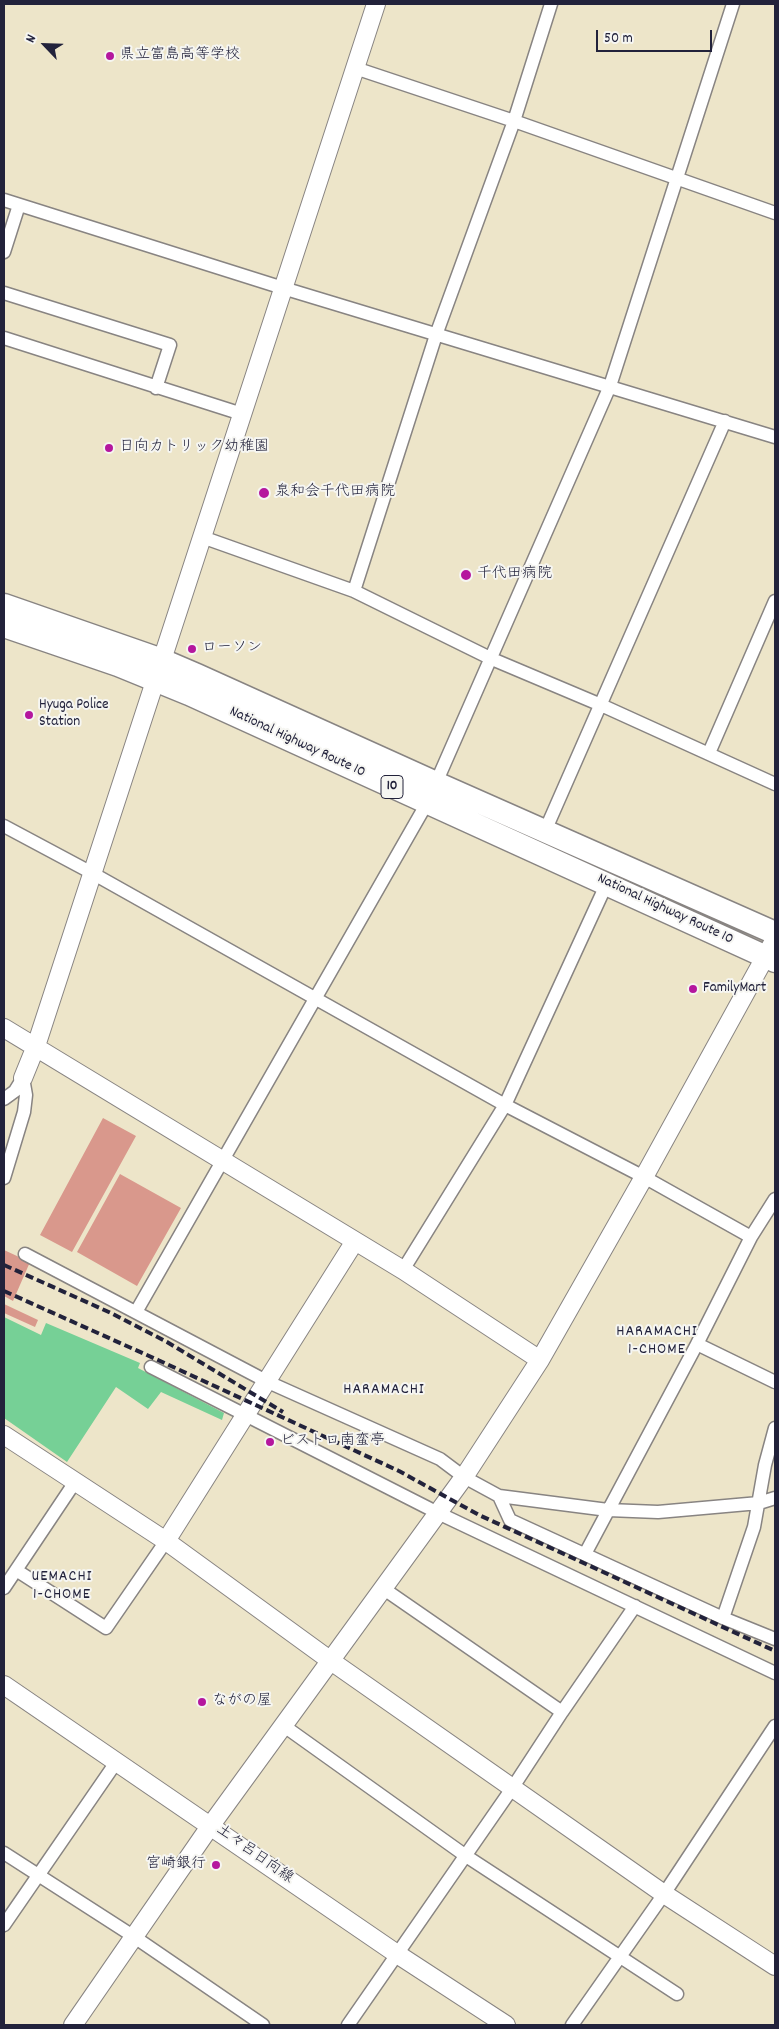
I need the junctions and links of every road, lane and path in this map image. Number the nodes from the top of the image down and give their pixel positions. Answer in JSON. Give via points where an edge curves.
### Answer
{"nodes":[{"id":1,"x":376,"y":4,"type":"edge"},
{"id":2,"x":551,"y":4,"type":"edge"},
{"id":3,"x":733,"y":4,"type":"edge"},
{"id":4,"x":355,"y":68,"type":"junction"},
{"id":5,"x":514,"y":121,"type":"junction"},
{"id":6,"x":677,"y":178,"type":"junction"},
{"id":7,"x":4,"y":200,"type":"edge"},
{"id":8,"x":19,"y":205,"type":"junction"},
{"id":9,"x":775,"y":213,"type":"edge"},
{"id":10,"x":4,"y":252,"type":"edge"},
{"id":11,"x":283,"y":288,"type":"junction"},
{"id":12,"x":4,"y":293,"type":"edge"},
{"id":13,"x":436,"y":334,"type":"junction"},
{"id":14,"x":4,"y":338,"type":"edge"},
{"id":15,"x":610,"y":386,"type":"junction"},
{"id":16,"x":156,"y":388,"type":"junction"},
{"id":17,"x":242,"y":414,"type":"junction"},
{"id":18,"x":725,"y":421,"type":"junction"},
{"id":19,"x":775,"y":436,"type":"edge"},
{"id":20,"x":202,"y":537,"type":"junction"},
{"id":21,"x":354,"y":591,"type":"junction"},
{"id":22,"x":775,"y":601,"type":"edge"},
{"id":23,"x":4,"y":605,"type":"edge"},
{"id":24,"x":4,"y":626,"type":"edge"},
{"id":25,"x":492,"y":659,"type":"junction"},
{"id":26,"x":159,"y":670,"type":"junction"},
{"id":27,"x":602,"y":705,"type":"junction"},
{"id":28,"x":709,"y":753,"type":"junction"},
{"id":29,"x":775,"y":784,"type":"edge"},
{"id":30,"x":431,"y":793,"type":"junction"},
{"id":31,"x":4,"y":826,"type":"edge"},
{"id":32,"x":545,"y":831,"type":"junction"},
{"id":33,"x":92,"y":873,"type":"junction"},
{"id":34,"x":607,"y":883,"type":"junction"},
{"id":35,"x":775,"y":933,"type":"edge"},
{"id":36,"x":772,"y":952,"type":"edge"},
{"id":37,"x":314,"y":998,"type":"junction"},
{"id":38,"x":4,"y":1028,"type":"edge"},
{"id":39,"x":36,"y":1046,"type":"junction"},
{"id":40,"x":23,"y":1078,"type":"junction"},
{"id":41,"x":4,"y":1099,"type":"edge"},
{"id":42,"x":505,"y":1105,"type":"junction"},
{"id":43,"x":223,"y":1162,"type":"junction"},
{"id":44,"x":644,"y":1177,"type":"junction"},
{"id":45,"x":4,"y":1178,"type":"edge"},
{"id":46,"x":775,"y":1199,"type":"edge"},
{"id":47,"x":751,"y":1237,"type":"junction"},
{"id":48,"x":355,"y":1241,"type":"junction"},
{"id":49,"x":25,"y":1254,"type":"dead end"},
{"id":50,"x":403,"y":1270,"type":"junction"},
{"id":51,"x":136,"y":1312,"type":"junction"},
{"id":52,"x":697,"y":1344,"type":"junction"},
{"id":53,"x":540,"y":1360,"type":"junction"},
{"id":54,"x":151,"y":1368,"type":"dead end"},
{"id":55,"x":268,"y":1382,"type":"junction"},
{"id":56,"x":775,"y":1382,"type":"edge"},
{"id":57,"x":246,"y":1416,"type":"junction"},
{"id":58,"x":775,"y":1428,"type":"edge"},
{"id":59,"x":4,"y":1435,"type":"edge"},
{"id":60,"x":464,"y":1478,"type":"junction"},
{"id":61,"x":75,"y":1482,"type":"junction"},
{"id":62,"x":499,"y":1496,"type":"junction"},
{"id":63,"x":775,"y":1498,"type":"edge"},
{"id":64,"x":759,"y":1503,"type":"junction"},
{"id":65,"x":608,"y":1510,"type":"junction"},
{"id":66,"x":438,"y":1513,"type":"junction"},
{"id":67,"x":166,"y":1541,"type":"junction"},
{"id":68,"x":585,"y":1554,"type":"junction"},
{"id":69,"x":16,"y":1570,"type":"junction"},
{"id":70,"x":4,"y":1588,"type":"edge"},
{"id":71,"x":384,"y":1589,"type":"junction"},
{"id":72,"x":635,"y":1606,"type":"junction"},
{"id":73,"x":723,"y":1618,"type":"junction"},
{"id":74,"x":775,"y":1639,"type":"edge"},
{"id":75,"x":331,"y":1661,"type":"junction"},
{"id":76,"x":775,"y":1673,"type":"edge"},
{"id":77,"x":4,"y":1684,"type":"edge"},
{"id":78,"x":562,"y":1712,"type":"junction"},
{"id":79,"x":284,"y":1726,"type":"junction"},
{"id":80,"x":775,"y":1726,"type":"edge"},
{"id":81,"x":117,"y":1761,"type":"junction"},
{"id":82,"x":513,"y":1787,"type":"junction"},
{"id":83,"x":211,"y":1825,"type":"junction"},
{"id":84,"x":4,"y":1853,"type":"edge"},
{"id":85,"x":466,"y":1856,"type":"junction"},
{"id":86,"x":38,"y":1876,"type":"junction"},
{"id":87,"x":664,"y":1894,"type":"junction"},
{"id":88,"x":4,"y":1925,"type":"edge"},
{"id":89,"x":133,"y":1936,"type":"junction"},
{"id":90,"x":397,"y":1954,"type":"junction"},
{"id":91,"x":621,"y":1956,"type":"junction"},
{"id":92,"x":775,"y":1966,"type":"edge"},
{"id":93,"x":677,"y":1994,"type":"dead end"},
{"id":94,"x":73,"y":2025,"type":"edge"},
{"id":95,"x":263,"y":2025,"type":"edge"},
{"id":96,"x":348,"y":2025,"type":"edge"},
{"id":97,"x":506,"y":2025,"type":"edge"},
{"id":98,"x":572,"y":2025,"type":"edge"}],
"edges":[{"from":1,"to":4,"type":"street"},
{"from":2,"to":5,"type":"street"},
{"from":3,"to":6,"type":"street"},
{"from":4,"to":5,"type":"street"},
{"from":4,"to":11,"type":"street"},
{"from":5,"to":6,"type":"street"},
{"from":5,"to":13,"type":"street"},
{"from":6,"to":9,"type":"street"},
{"from":6,"to":15,"type":"street"},
{"from":7,"to":8,"type":"street"},
{"from":8,"to":10,"type":"street"},
{"from":8,"to":11,"type":"street"},
{"from":11,"to":13,"type":"street"},
{"from":11,"to":17,"type":"street"},
{"from":12,"to":16,"type":"street","via":[[170,345]]},
{"from":13,"to":15,"type":"street"},
{"from":13,"to":21,"type":"street"},
{"from":14,"to":16,"type":"street"},
{"from":15,"to":18,"type":"street"},
{"from":15,"to":25,"type":"street"},
{"from":16,"to":17,"type":"street"},
{"from":17,"to":20,"type":"street"},
{"from":18,"to":19,"type":"street"},
{"from":18,"to":27,"type":"street"},
{"from":20,"to":21,"type":"street"},
{"from":20,"to":26,"type":"street"},
{"from":21,"to":25,"type":"street"},
{"from":22,"to":28,"type":"street"},
{"from":23,"to":26,"type":"highway","name":"National Highway Route 10","number":"10"},
{"from":24,"to":26,"type":"highway","name":"National Highway Route 10","number":"10"},
{"from":25,"to":27,"type":"street"},
{"from":25,"to":30,"type":"street"},
{"from":26,"to":30,"type":"highway","name":"National Highway Route 10","number":"10"},
{"from":26,"to":33,"type":"street"},
{"from":27,"to":28,"type":"street"},
{"from":27,"to":32,"type":"street"},
{"from":28,"to":29,"type":"street"},
{"from":30,"to":32,"type":"highway","name":"National Highway Route 10","number":"10"},
{"from":30,"to":34,"type":"highway","name":"National Highway Route 10","number":"10"},
{"from":30,"to":37,"type":"street"},
{"from":31,"to":33,"type":"street"},
{"from":32,"to":35,"type":"highway","name":"National Highway Route 10","number":"10"},
{"from":33,"to":37,"type":"street"},
{"from":33,"to":39,"type":"street"},
{"from":34,"to":36,"type":"highway","name":"National Highway Route 10","number":"10"},
{"from":34,"to":42,"type":"street"},
{"from":36,"to":44,"type":"street"},
{"from":37,"to":42,"type":"street"},
{"from":37,"to":43,"type":"street"},
{"from":38,"to":39,"type":"street"},
{"from":39,"to":40,"type":"street"},
{"from":39,"to":43,"type":"street"},
{"from":40,"to":41,"type":"street"},
{"from":40,"to":45,"type":"street","via":[[24,1112]]},
{"from":42,"to":44,"type":"street"},
{"from":42,"to":50,"type":"street"},
{"from":43,"to":48,"type":"street"},
{"from":43,"to":51,"type":"street"},
{"from":44,"to":47,"type":"street"},
{"from":44,"to":53,"type":"street"},
{"from":46,"to":47,"type":"street"},
{"from":47,"to":52,"type":"street"},
{"from":48,"to":50,"type":"street"},
{"from":48,"to":55,"type":"street"},
{"from":49,"to":51,"type":"street"},
{"from":50,"to":53,"type":"street"},
{"from":51,"to":55,"type":"street"},
{"from":52,"to":56,"type":"street"},
{"from":52,"to":65,"type":"street"},
{"from":53,"to":60,"type":"street"},
{"from":54,"to":57,"type":"street"},
{"from":55,"to":57,"type":"street"},
{"from":55,"to":60,"type":"street","via":[[440,1459]]},
{"from":57,"to":66,"type":"street"},
{"from":57,"to":67,"type":"street"},
{"from":58,"to":64,"type":"street"},
{"from":59,"to":61,"type":"street"},
{"from":60,"to":62,"type":"street"},
{"from":60,"to":66,"type":"street"},
{"from":61,"to":67,"type":"street"},
{"from":61,"to":69,"type":"street"},
{"from":62,"to":65,"type":"street"},
{"from":62,"to":68,"type":"street","via":[[510,1520]]},
{"from":63,"to":64,"type":"street"},
{"from":64,"to":65,"type":"street","via":[[658,1512]]},
{"from":64,"to":73,"type":"street"},
{"from":65,"to":68,"type":"street"},
{"from":66,"to":71,"type":"street"},
{"from":66,"to":72,"type":"street"},
{"from":67,"to":69,"type":"street","via":[[106,1628]]},
{"from":67,"to":75,"type":"street"},
{"from":68,"to":73,"type":"street"},
{"from":69,"to":70,"type":"street"},
{"from":71,"to":75,"type":"street"},
{"from":71,"to":78,"type":"street"},
{"from":72,"to":76,"type":"street"},
{"from":72,"to":78,"type":"street"},
{"from":73,"to":74,"type":"street"},
{"from":75,"to":79,"type":"street"},
{"from":75,"to":82,"type":"street"},
{"from":77,"to":81,"type":"street","name":"土々呂日向線"},
{"from":78,"to":82,"type":"street"},
{"from":79,"to":83,"type":"street"},
{"from":79,"to":85,"type":"street"},
{"from":80,"to":87,"type":"street"},
{"from":81,"to":83,"type":"street","name":"土々呂日向線"},
{"from":81,"to":86,"type":"street"},
{"from":82,"to":85,"type":"street"},
{"from":82,"to":87,"type":"street"},
{"from":83,"to":89,"type":"street"},
{"from":83,"to":90,"type":"street","name":"土々呂日向線"},
{"from":84,"to":86,"type":"street"},
{"from":85,"to":90,"type":"street"},
{"from":85,"to":91,"type":"street"},
{"from":86,"to":88,"type":"street"},
{"from":86,"to":89,"type":"street"},
{"from":87,"to":91,"type":"street"},
{"from":87,"to":92,"type":"street"},
{"from":89,"to":94,"type":"street"},
{"from":89,"to":95,"type":"street"},
{"from":90,"to":96,"type":"street"},
{"from":90,"to":97,"type":"street","name":"土々呂日向線"},
{"from":91,"to":93,"type":"street"},
{"from":91,"to":98,"type":"street"}]}
